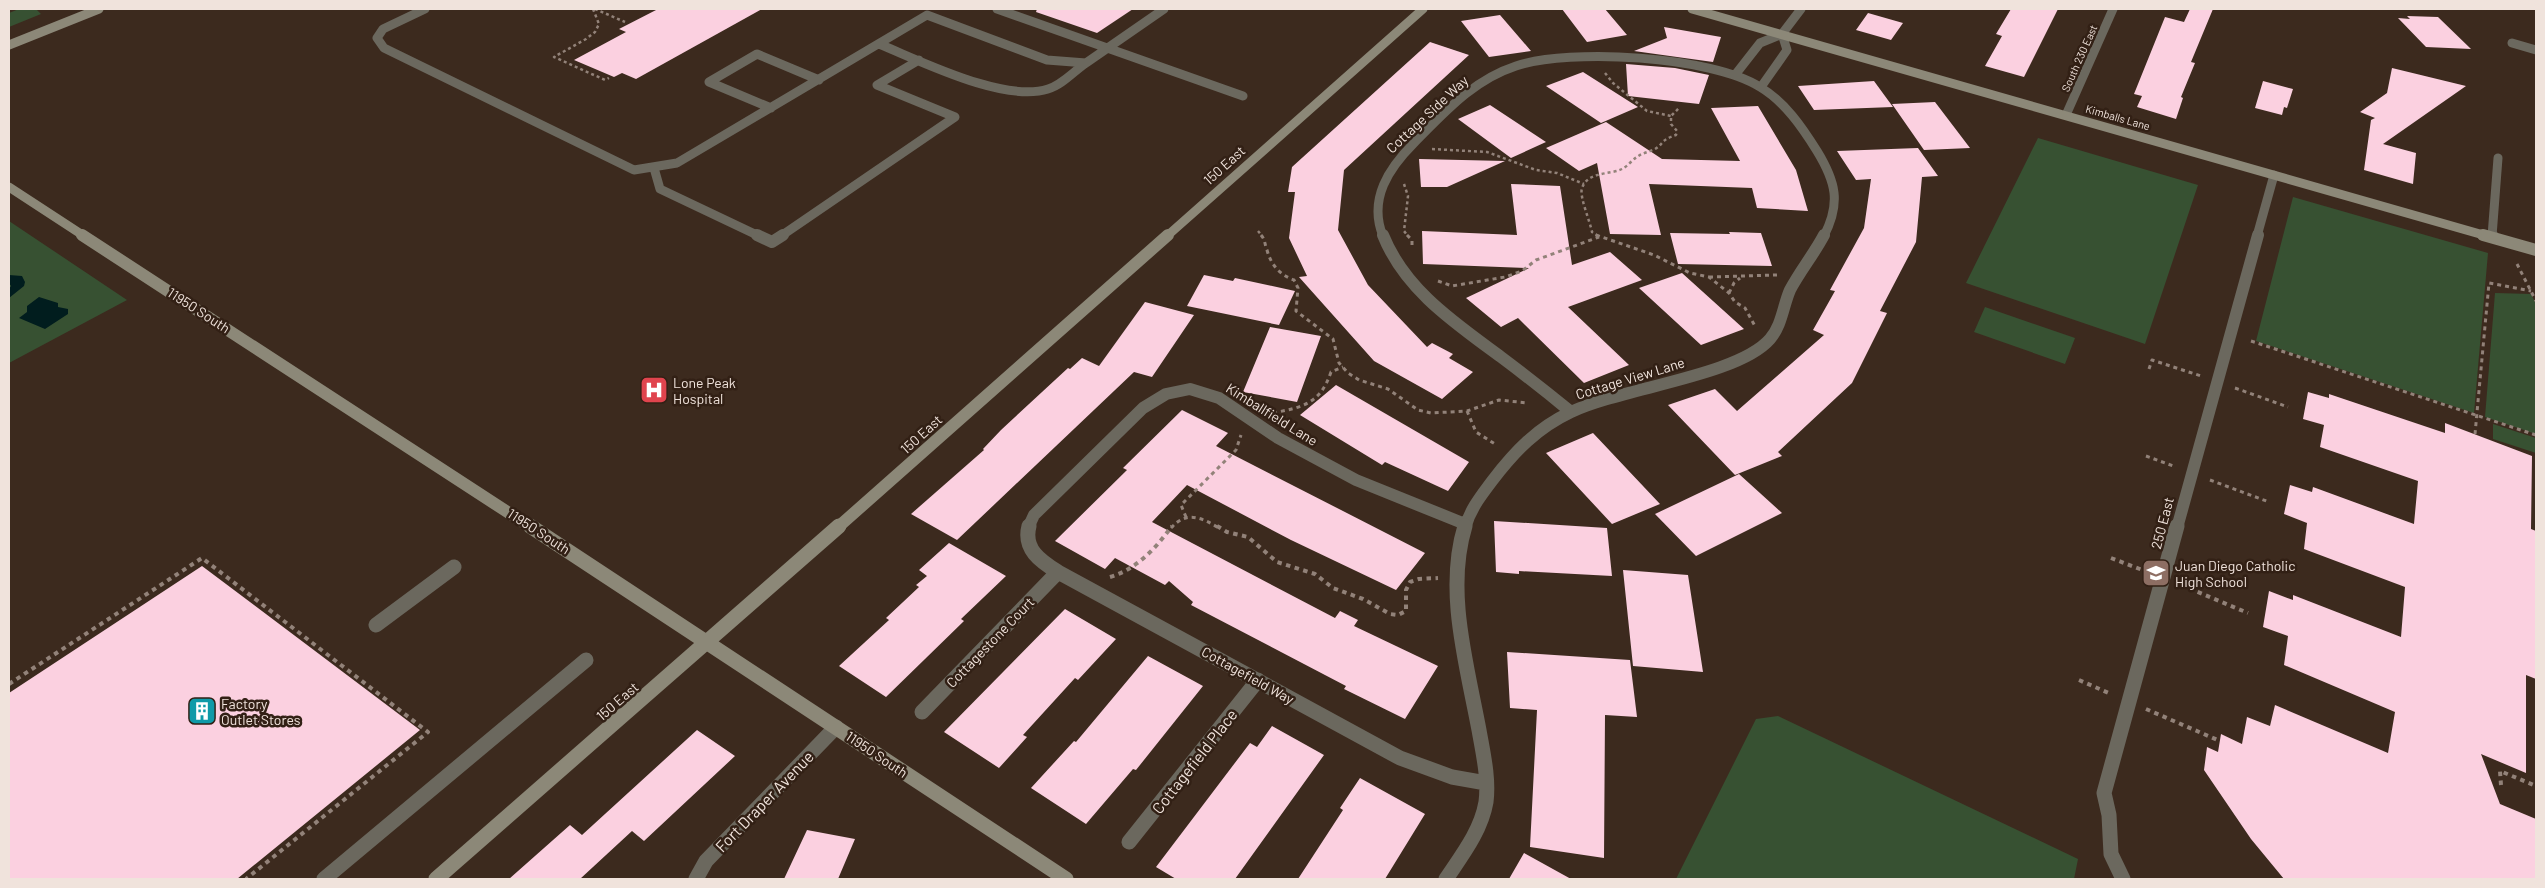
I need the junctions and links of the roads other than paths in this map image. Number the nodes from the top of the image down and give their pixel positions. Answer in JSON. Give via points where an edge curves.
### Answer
{"nodes":[{"id":1,"x":99,"y":9,"type":"edge"},
{"id":2,"x":425,"y":9,"type":"edge"},
{"id":3,"x":938,"y":9,"type":"edge"},
{"id":4,"x":997,"y":9,"type":"edge"},
{"id":5,"x":1164,"y":9,"type":"edge"},
{"id":6,"x":1423,"y":9,"type":"edge"},
{"id":7,"x":1692,"y":9,"type":"edge"},
{"id":8,"x":1801,"y":9,"type":"edge"},
{"id":9,"x":2113,"y":9,"type":"edge"},
{"id":10,"x":927,"y":15,"type":"junction"},
{"id":11,"x":1782,"y":34,"type":"junction"},
{"id":12,"x":879,"y":44,"type":"junction"},
{"id":13,"x":2512,"y":44,"type":"dead end"},
{"id":14,"x":9,"y":45,"type":"edge"},
{"id":15,"x":1107,"y":48,"type":"junction"},
{"id":16,"x":2536,"y":50,"type":"edge"},
{"id":17,"x":919,"y":60,"type":"junction"},
{"id":18,"x":1086,"y":62,"type":"junction"},
{"id":19,"x":1735,"y":75,"type":"junction"},
{"id":20,"x":819,"y":80,"type":"junction"},
{"id":21,"x":1749,"y":80,"type":"joint"},
{"id":22,"x":1761,"y":87,"type":"junction"},
{"id":23,"x":1243,"y":96,"type":"dead end"},
{"id":24,"x":771,"y":108,"type":"junction"},
{"id":25,"x":2066,"y":116,"type":"junction"},
{"id":26,"x":2498,"y":158,"type":"dead end"},
{"id":27,"x":654,"y":168,"type":"junction"},
{"id":28,"x":2274,"y":175,"type":"junction"},
{"id":29,"x":9,"y":187,"type":"edge"},
{"id":30,"x":2492,"y":237,"type":"junction"},
{"id":31,"x":2536,"y":250,"type":"edge"},
{"id":32,"x":1571,"y":412,"type":"junction"},
{"id":33,"x":1465,"y":524,"type":"junction"},
{"id":34,"x":1027,"y":539,"type":"joint"},
{"id":35,"x":454,"y":567,"type":"dead end"},
{"id":36,"x":1058,"y":572,"type":"junction"},
{"id":37,"x":376,"y":625,"type":"dead end"},
{"id":38,"x":708,"y":642,"type":"junction"},
{"id":39,"x":586,"y":660,"type":"dead end"},
{"id":40,"x":1258,"y":680,"type":"junction"},
{"id":41,"x":922,"y":712,"type":"dead end"},
{"id":42,"x":836,"y":727,"type":"junction"},
{"id":43,"x":1486,"y":783,"type":"junction"},
{"id":44,"x":1130,"y":842,"type":"dead end"},
{"id":45,"x":324,"y":879,"type":"edge"},
{"id":46,"x":436,"y":879,"type":"edge"},
{"id":47,"x":696,"y":879,"type":"edge"},
{"id":48,"x":1066,"y":879,"type":"edge"},
{"id":49,"x":1446,"y":879,"type":"edge"},
{"id":50,"x":2123,"y":879,"type":"edge"}],
"edges":[{"from":1,"to":14,"type":"street"},
{"from":2,"to":27,"type":"street","via":[[383,29],[377,38],[378,43],[634,170]]},
{"from":3,"to":10,"type":"street"},
{"from":4,"to":15,"type":"street"},
{"from":5,"to":15,"type":"street"},
{"from":6,"to":38,"type":"street","name":"150 East"},
{"from":7,"to":11,"type":"street","name":"Kimballs Lane"},
{"from":8,"to":11,"type":"street"},
{"from":9,"to":25,"type":"street","name":"South 230 East"},
{"from":10,"to":12,"type":"street"},
{"from":10,"to":18,"type":"street","via":[[1047,60]]},
{"from":11,"to":19,"type":"street","via":[[1760,43]]},
{"from":11,"to":22,"type":"street","via":[[1787,50]]},
{"from":11,"to":25,"type":"street","name":"Kimballs Lane"},
{"from":12,"to":17,"type":"street"},
{"from":12,"to":20,"type":"street"},
{"from":13,"to":16,"type":"street"},
{"from":15,"to":18,"type":"street"},
{"from":15,"to":23,"type":"street"},
{"from":17,"to":18,"type":"street","via":[[1002,91],[1025,94],[1048,90]]},
{"from":17,"to":27,"type":"street","via":[[877,85],[955,117],[772,242],[660,189]]},
{"from":19,"to":21,"type":"street","name":"Cottage Side Way"},
{"from":19,"to":32,"type":"street","name":"Cottage Side Way","via":[[1607,55],[1516,67],[1489,78],[1465,94],[1404,152],[1382,183],[1378,195],[1378,222],[1388,250],[1409,281],[1445,316]]},
{"from":20,"to":24,"type":"street"},
{"from":20,"to":24,"type":"street","via":[[757,54],[710,82]]},
{"from":21,"to":22,"type":"street","name":"Cottage View Lane"},
{"from":22,"to":32,"type":"street","name":"Cottage View Lane","via":[[1796,119],[1828,170],[1836,201],[1831,222],[1790,292],[1780,325],[1765,344],[1733,362]]},
{"from":24,"to":27,"type":"street","via":[[677,163]]},
{"from":25,"to":28,"type":"street","name":"Kimballs Lane"},
{"from":26,"to":30,"type":"street"},
{"from":28,"to":30,"type":"street","name":"Kimballs Lane"},
{"from":28,"to":50,"type":"street","name":"250 East","via":[[2104,793],[2111,854]]},
{"from":29,"to":38,"type":"street","name":"11950 South"},
{"from":30,"to":31,"type":"street","name":"Kimballs Lane"},
{"from":32,"to":33,"type":"street","name":"Cottage View Lane","via":[[1523,443],[1479,498]]},
{"from":33,"to":34,"type":"street","name":"Kimballfield Lane","via":[[1349,476],[1272,434],[1216,397],[1185,390],[1160,397],[1138,413],[1034,515]]},
{"from":33,"to":43,"type":"street","name":"Cottage View Lane","via":[[1457,578]]},
{"from":34,"to":36,"type":"street","name":"Cottagefield Way","via":[[1036,557]]},
{"from":35,"to":37,"type":"street"},
{"from":36,"to":40,"type":"street","name":"Cottagefield Way"},
{"from":36,"to":41,"type":"street","name":"Cottagestone Court"},
{"from":38,"to":42,"type":"street","name":"11950 South"},
{"from":38,"to":46,"type":"street","name":"150 East"},
{"from":39,"to":45,"type":"street"},
{"from":40,"to":43,"type":"street","name":"Cottagefield Way","via":[[1400,758],[1452,777]]},
{"from":40,"to":44,"type":"street","name":"Cottagefield Place"},
{"from":42,"to":47,"type":"street","name":"Fort Draper Avenue","via":[[706,861]]},
{"from":42,"to":48,"type":"street","name":"11950 South"},
{"from":43,"to":49,"type":"street","name":"Cottage View Lane","via":[[1482,816]]}]}
